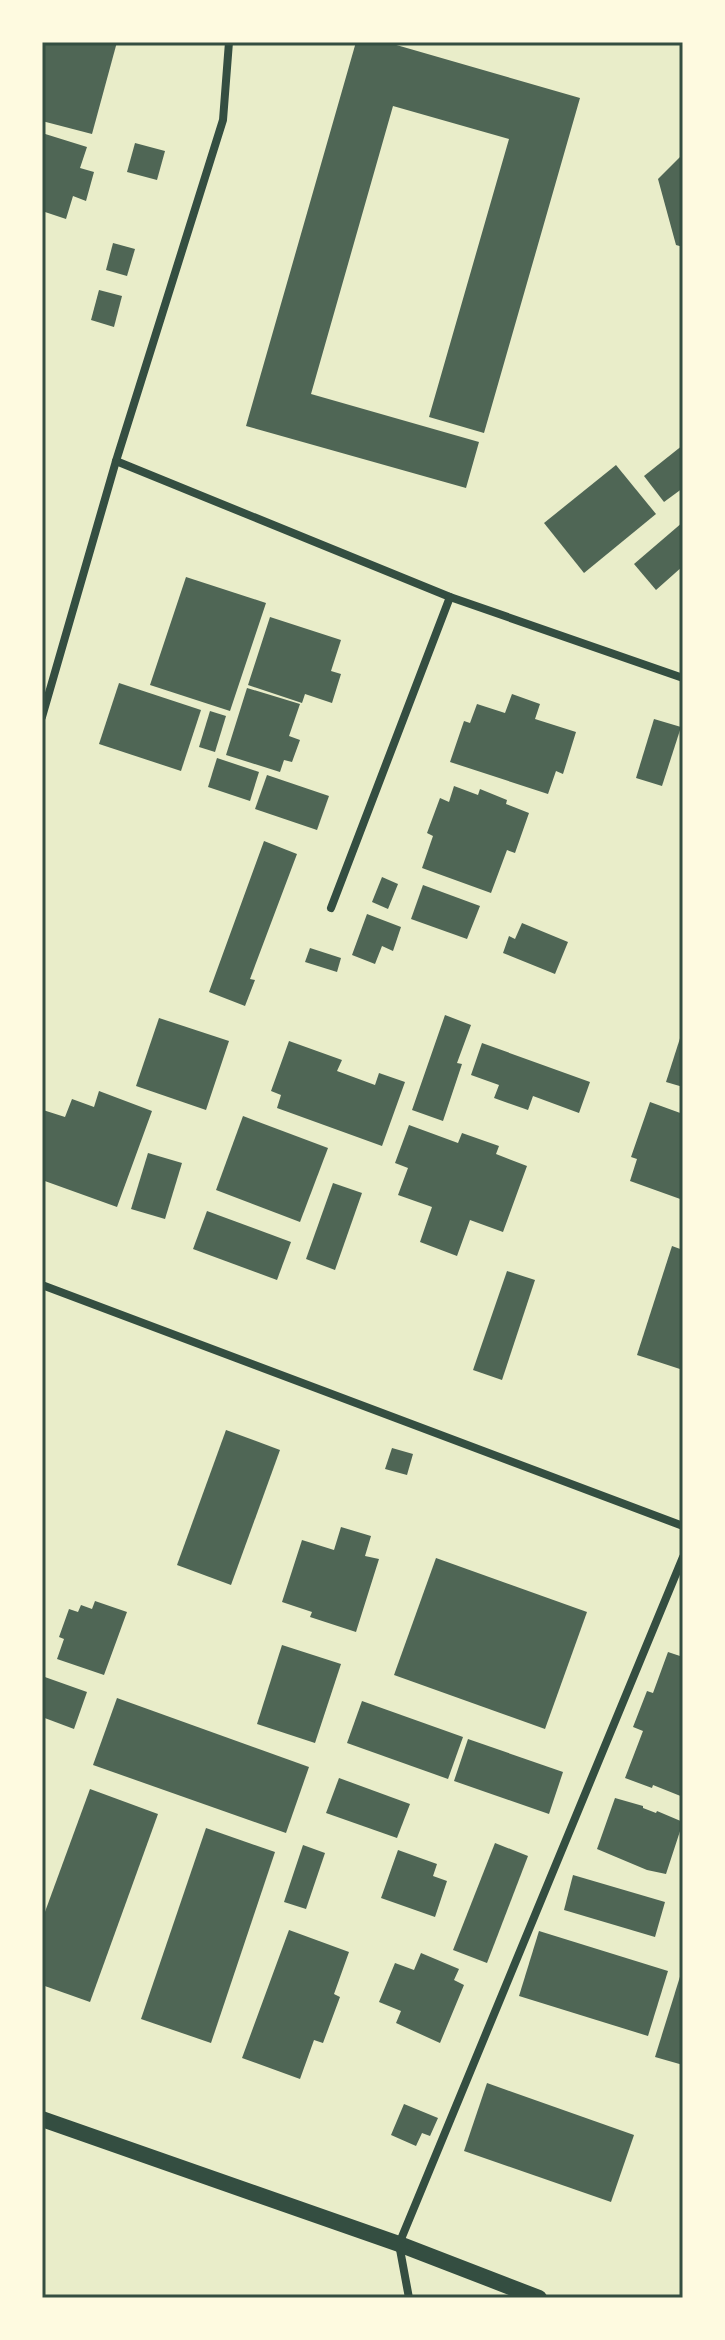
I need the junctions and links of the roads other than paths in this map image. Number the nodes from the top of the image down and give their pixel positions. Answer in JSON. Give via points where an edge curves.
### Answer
{"nodes":[{"id":1,"x":229,"y":42,"type":"edge"},
{"id":2,"x":116,"y":461,"type":"junction"},
{"id":3,"x":450,"y":597,"type":"junction"},
{"id":4,"x":683,"y":678,"type":"edge"},
{"id":5,"x":42,"y":717,"type":"edge"},
{"id":6,"x":331,"y":908,"type":"dead end"},
{"id":7,"x":42,"y":1285,"type":"edge"},
{"id":8,"x":683,"y":1526,"type":"edge"},
{"id":9,"x":683,"y":1557,"type":"edge"},
{"id":10,"x":42,"y":2119,"type":"edge"},
{"id":11,"x":399,"y":2244,"type":"junction"},
{"id":12,"x":409,"y":2298,"type":"edge"},
{"id":13,"x":539,"y":2298,"type":"edge"}],
"edges":[{"from":1,"to":2,"type":"street","via":[[223,120]]},
{"from":2,"to":3,"type":"street"},
{"from":2,"to":5,"type":"street"},
{"from":3,"to":4,"type":"street"},
{"from":3,"to":6,"type":"street"},
{"from":7,"to":8,"type":"street"},
{"from":9,"to":11,"type":"street"},
{"from":10,"to":11,"type":"main road"},
{"from":11,"to":12,"type":"street"},
{"from":11,"to":13,"type":"main road"}]}
